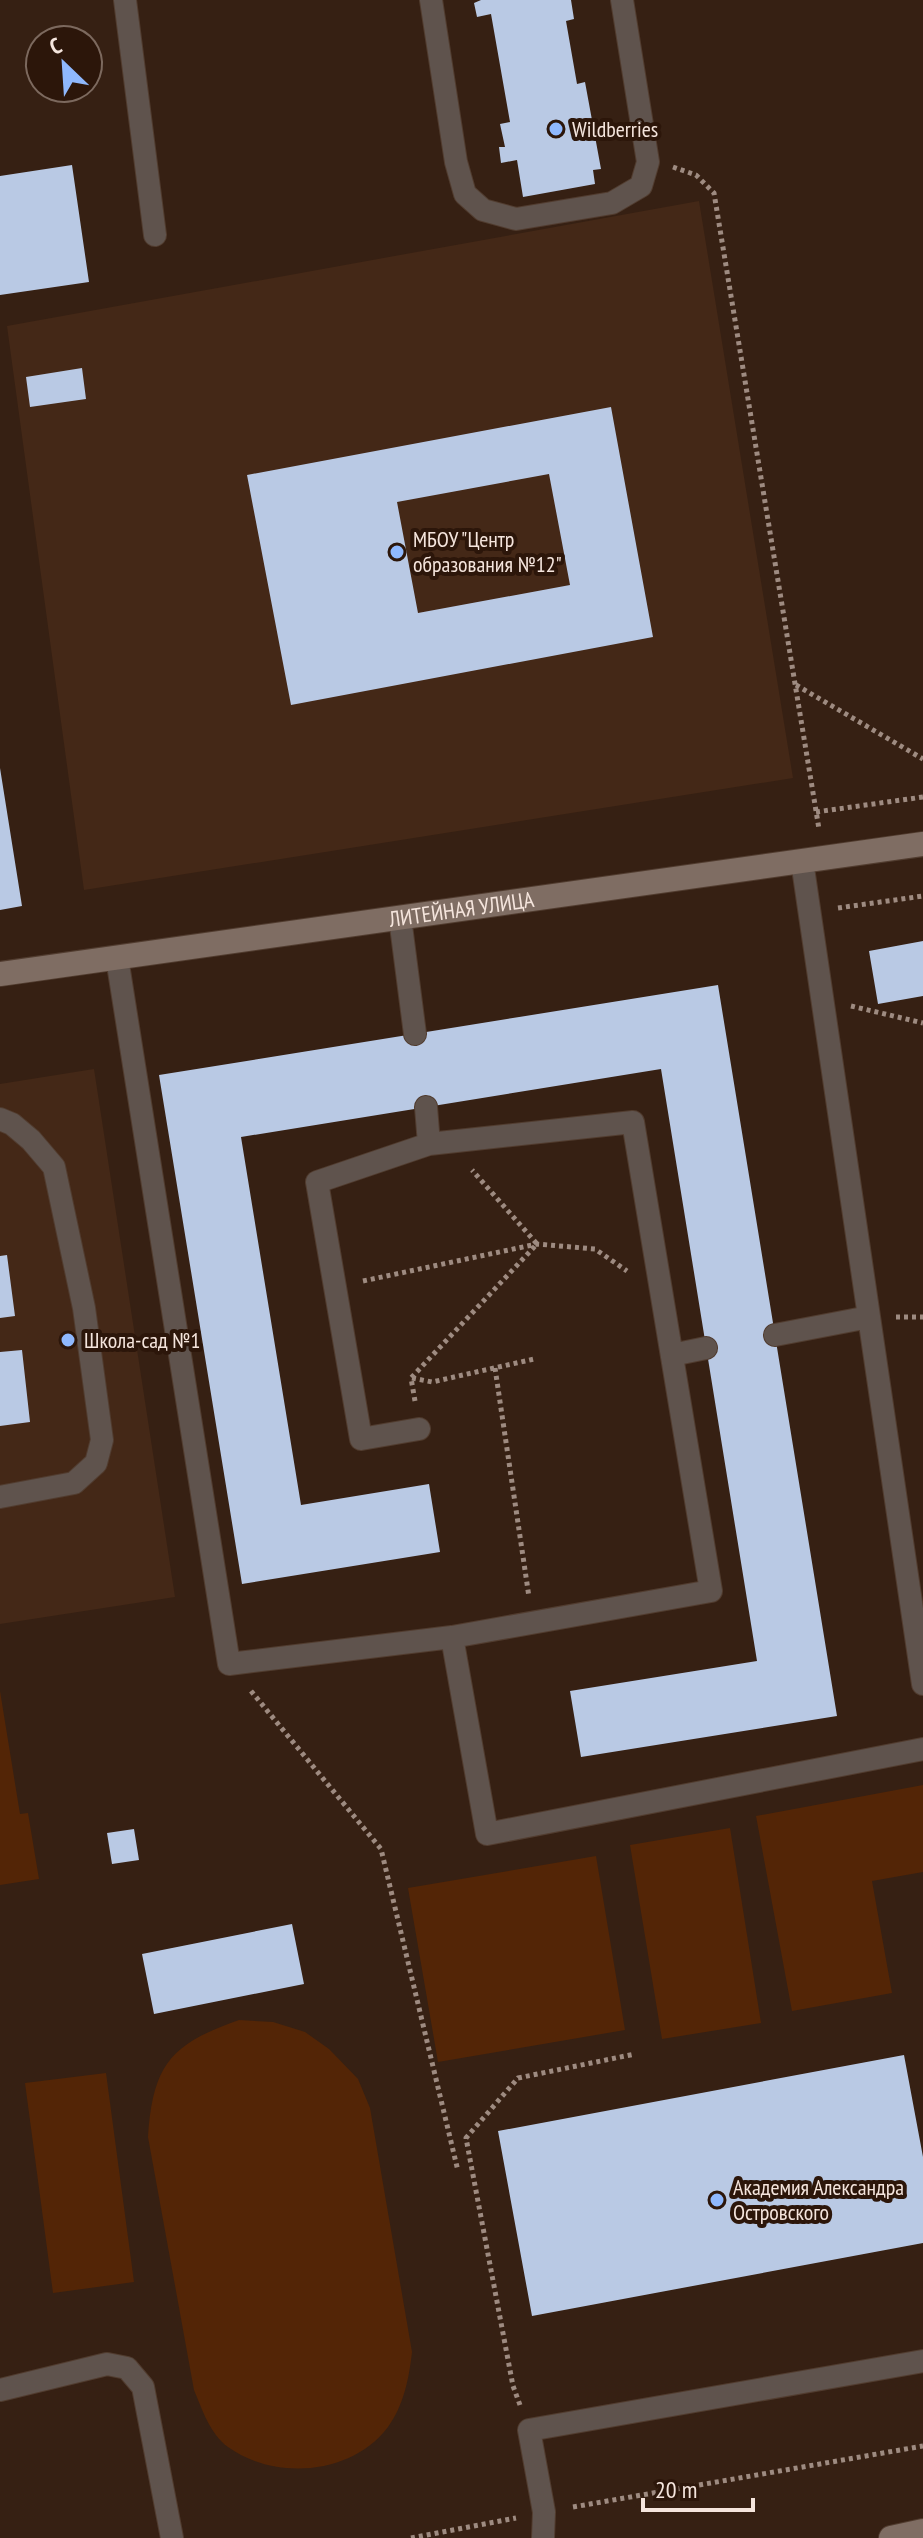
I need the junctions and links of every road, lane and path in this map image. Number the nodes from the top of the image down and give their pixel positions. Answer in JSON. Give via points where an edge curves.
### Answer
{"nodes":[{"id":1,"x":125,"y":0,"type":"edge"},
{"id":2,"x":431,"y":0,"type":"edge"},
{"id":3,"x":622,"y":0,"type":"edge"},
{"id":4,"x":648,"y":162,"type":"junction"},
{"id":5,"x":155,"y":235,"type":"dead end"},
{"id":6,"x":795,"y":685,"type":"junction"},
{"id":7,"x":923,"y":759,"type":"edge"},
{"id":8,"x":923,"y":797,"type":"edge"},
{"id":9,"x":816,"y":812,"type":"junction"},
{"id":10,"x":923,"y":844,"type":"edge"},
{"id":11,"x":813,"y":859,"type":"junction"},
{"id":12,"x":923,"y":896,"type":"edge"},
{"id":13,"x":809,"y":912,"type":"junction"},
{"id":14,"x":400,"y":918,"type":"junction"},
{"id":15,"x":117,"y":958,"type":"junction"},
{"id":16,"x":0,"y":974,"type":"edge"},
{"id":17,"x":822,"y":1000,"type":"junction"},
{"id":18,"x":923,"y":1023,"type":"edge"},
{"id":19,"x":415,"y":1034,"type":"dead end"},
{"id":20,"x":426,"y":1107,"type":"dead end"},
{"id":21,"x":0,"y":1119,"type":"edge"},
{"id":22,"x":429,"y":1144,"type":"junction"},
{"id":23,"x":471,"y":1169,"type":"dead end"},
{"id":24,"x":537,"y":1244,"type":"junction"},
{"id":25,"x":335,"y":1287,"type":"junction"},
{"id":26,"x":662,"y":1294,"type":"junction"},
{"id":27,"x":869,"y":1317,"type":"junction"},
{"id":28,"x":775,"y":1335,"type":"dead end"},
{"id":29,"x":706,"y":1348,"type":"dead end"},
{"id":30,"x":672,"y":1355,"type":"junction"},
{"id":31,"x":534,"y":1359,"type":"dead end"},
{"id":32,"x":495,"y":1368,"type":"junction"},
{"id":33,"x":411,"y":1378,"type":"junction"},
{"id":34,"x":419,"y":1429,"type":"joint"},
{"id":35,"x":0,"y":1497,"type":"edge"},
{"id":36,"x":533,"y":1623,"type":"junction"},
{"id":37,"x":452,"y":1637,"type":"junction"},
{"id":38,"x":229,"y":1664,"type":"junction"},
{"id":39,"x":923,"y":1684,"type":"edge"},
{"id":40,"x":923,"y":1749,"type":"edge"},
{"id":41,"x":635,"y":2054,"type":"dead end"},
{"id":42,"x":458,"y":2171,"type":"dead end"},
{"id":43,"x":923,"y":2361,"type":"edge"},
{"id":44,"x":0,"y":2390,"type":"edge"},
{"id":45,"x":529,"y":2430,"type":"junction"},
{"id":46,"x":923,"y":2446,"type":"edge"},
{"id":47,"x":544,"y":2512,"type":"junction"},
{"id":48,"x":923,"y":2531,"type":"edge"},
{"id":49,"x":172,"y":2538,"type":"edge"},
{"id":50,"x":411,"y":2538,"type":"edge"},
{"id":51,"x":543,"y":2538,"type":"edge"},
{"id":52,"x":891,"y":2538,"type":"edge"}],
"edges":[{"from":1,"to":5,"type":"lane"},
{"from":2,"to":4,"type":"lane","via":[[456,162],[465,194],[483,210],[516,219],[612,203],[641,186]]},
{"from":3,"to":4,"type":"lane"},
{"from":4,"to":6,"type":"path","via":[[696,175],[714,193]]},
{"from":6,"to":7,"type":"path"},
{"from":6,"to":9,"type":"path"},
{"from":8,"to":9,"type":"path"},
{"from":9,"to":11,"type":"path"},
{"from":10,"to":11,"type":"street","name":"ЛИТЕЙНАЯ УЛИЦА"},
{"from":11,"to":13,"type":"lane"},
{"from":11,"to":14,"type":"street","name":"ЛИТЕЙНАЯ УЛИЦА"},
{"from":12,"to":13,"type":"path"},
{"from":13,"to":17,"type":"lane"},
{"from":14,"to":15,"type":"street","name":"ЛИТЕЙНАЯ УЛИЦА"},
{"from":14,"to":19,"type":"lane"},
{"from":15,"to":16,"type":"street","name":"ЛИТЕЙНАЯ УЛИЦА"},
{"from":15,"to":38,"type":"lane"},
{"from":17,"to":18,"type":"path"},
{"from":17,"to":27,"type":"lane"},
{"from":20,"to":22,"type":"lane"},
{"from":21,"to":35,"type":"lane","via":[[31,1140],[54,1167],[84,1308],[102,1440],[96,1463],[74,1483]]},
{"from":22,"to":25,"type":"lane","via":[[317,1182]]},
{"from":22,"to":26,"type":"lane","via":[[633,1122]]},
{"from":23,"to":24,"type":"path"},
{"from":24,"to":25,"type":"path"},
{"from":24,"to":26,"type":"path","via":[[595,1249]]},
{"from":24,"to":33,"type":"path"},
{"from":25,"to":34,"type":"lane","via":[[361,1439]]},
{"from":26,"to":30,"type":"lane"},
{"from":27,"to":28,"type":"lane"},
{"from":27,"to":39,"type":"lane"},
{"from":29,"to":30,"type":"lane"},
{"from":30,"to":36,"type":"lane","via":[[711,1591]]},
{"from":31,"to":32,"type":"path"},
{"from":32,"to":33,"type":"path","via":[[432,1382]]},
{"from":32,"to":36,"type":"path"},
{"from":33,"to":34,"type":"path"},
{"from":36,"to":37,"type":"lane"},
{"from":37,"to":38,"type":"lane"},
{"from":37,"to":40,"type":"lane","via":[[487,1834]]},
{"from":38,"to":42,"type":"path","via":[[381,1849]]},
{"from":41,"to":45,"type":"path","via":[[518,2078],[466,2138],[513,2386]]},
{"from":43,"to":45,"type":"lane"},
{"from":44,"to":49,"type":"lane","via":[[107,2364],[127,2368],[143,2387]]},
{"from":45,"to":47,"type":"lane"},
{"from":46,"to":47,"type":"path"},
{"from":47,"to":50,"type":"path"},
{"from":47,"to":51,"type":"lane"},
{"from":48,"to":52,"type":"street"}]}
